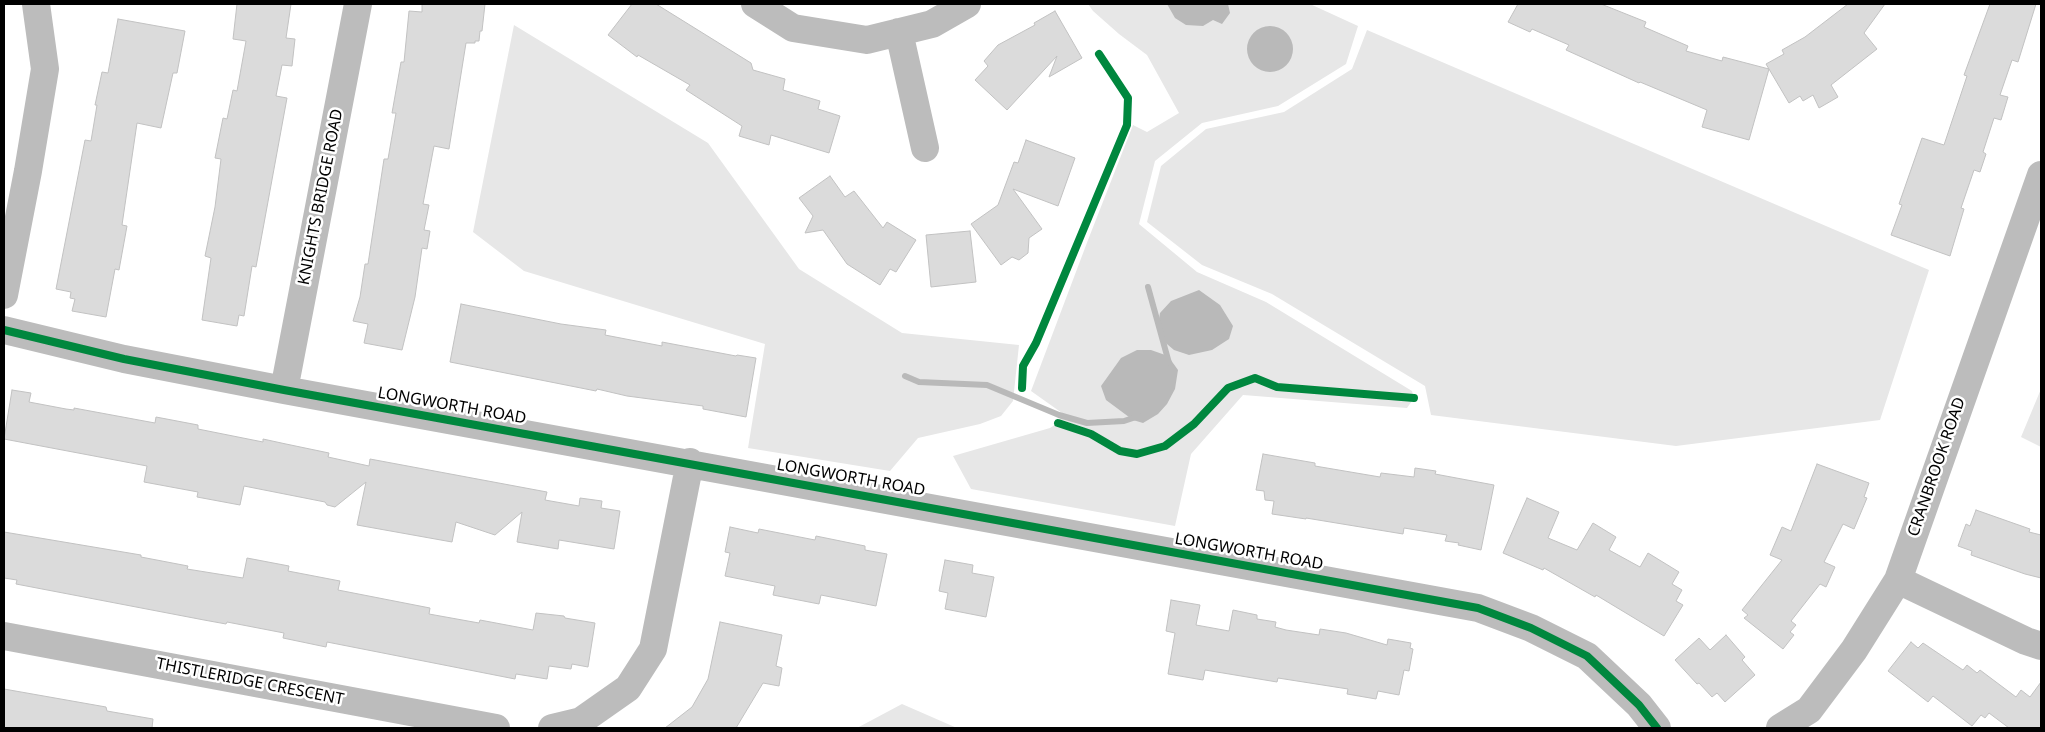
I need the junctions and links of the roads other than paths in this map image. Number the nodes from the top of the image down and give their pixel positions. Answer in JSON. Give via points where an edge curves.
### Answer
{"nodes":[{"id":1,"x":36,"y":4,"type":"edge"},
{"id":2,"x":358,"y":4,"type":"edge"},
{"id":3,"x":755,"y":4,"type":"edge"},
{"id":4,"x":967,"y":4,"type":"edge"},
{"id":5,"x":899,"y":32,"type":"junction"},
{"id":6,"x":925,"y":148,"type":"dead end"},
{"id":7,"x":2041,"y":174,"type":"edge"},
{"id":8,"x":4,"y":295,"type":"edge"},
{"id":9,"x":4,"y":330,"type":"edge"},
{"id":10,"x":284,"y":390,"type":"junction"},
{"id":11,"x":690,"y":462,"type":"junction"},
{"id":12,"x":1898,"y":580,"type":"junction"},
{"id":13,"x":4,"y":636,"type":"edge"},
{"id":14,"x":2041,"y":646,"type":"edge"},
{"id":15,"x":496,"y":728,"type":"edge"},
{"id":16,"x":552,"y":728,"type":"edge"},
{"id":17,"x":1657,"y":728,"type":"edge"},
{"id":18,"x":1780,"y":728,"type":"edge"}],
"edges":[{"from":1,"to":8,"type":"street","via":[[46,69]]},
{"from":2,"to":10,"type":"street","name":"KNIGHTS BRIDGE ROAD"},
{"from":3,"to":5,"type":"street","via":[[793,28],[867,40]]},
{"from":4,"to":5,"type":"street","via":[[932,24]]},
{"from":5,"to":6,"type":"street"},
{"from":7,"to":12,"type":"street","name":"CRANBROOK ROAD"},
{"from":9,"to":10,"type":"street","name":"LONGWORTH ROAD","via":[[124,359]]},
{"from":10,"to":11,"type":"street","name":"LONGWORTH ROAD"},
{"from":11,"to":16,"type":"street","via":[[653,649],[628,688],[581,721]]},
{"from":11,"to":17,"type":"street","name":"LONGWORTH ROAD","via":[[1478,608],[1531,628],[1587,656]]},
{"from":12,"to":14,"type":"street"},
{"from":12,"to":18,"type":"street","name":"CRANBROOK ROAD","via":[[1854,650],[1809,710]]},
{"from":13,"to":15,"type":"street","name":"THISTLERIDGE CRESCENT"}]}
